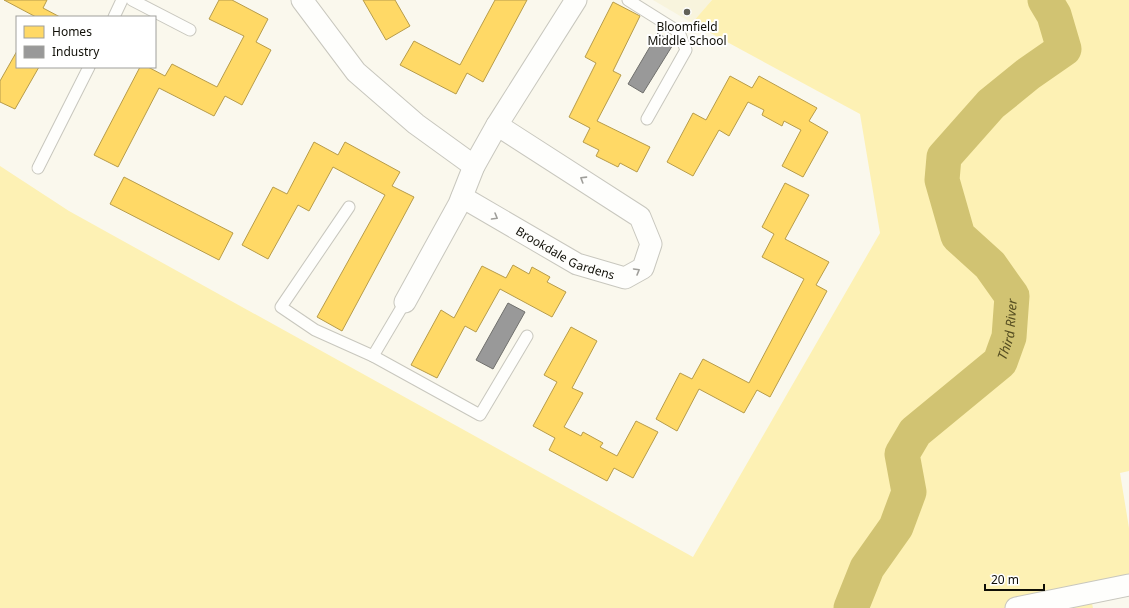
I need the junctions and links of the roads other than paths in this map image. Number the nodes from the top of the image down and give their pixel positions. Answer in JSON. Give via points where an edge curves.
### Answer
{"nodes":[{"id":1,"x":122,"y":0,"type":"edge"},
{"id":2,"x":132,"y":0,"type":"edge"},
{"id":3,"x":302,"y":0,"type":"edge"},
{"id":4,"x":576,"y":0,"type":"edge"},
{"id":5,"x":628,"y":0,"type":"edge"},
{"id":6,"x":114,"y":16,"type":"edge"},
{"id":7,"x":190,"y":30,"type":"dead end"},
{"id":8,"x":88,"y":68,"type":"edge"},
{"id":9,"x":647,"y":119,"type":"dead end"},
{"id":10,"x":498,"y":125,"type":"junction"},
{"id":11,"x":474,"y":166,"type":"junction"},
{"id":12,"x":38,"y":168,"type":"dead end"},
{"id":13,"x":462,"y":197,"type":"junction"},
{"id":14,"x":349,"y":207,"type":"dead end"},
{"id":15,"x":405,"y":302,"type":"joint"},
{"id":16,"x":527,"y":336,"type":"dead end"},
{"id":17,"x":373,"y":356,"type":"junction"},
{"id":18,"x":1129,"y":585,"type":"edge"},
{"id":19,"x":1016,"y":608,"type":"edge"}],
"edges":[{"from":1,"to":6,"type":"lane"},
{"from":2,"to":7,"type":"lane"},
{"from":3,"to":11,"type":"street","via":[[356,72],[416,124]]},
{"from":4,"to":10,"type":"street"},
{"from":5,"to":9,"type":"lane","via":[[679,32],[686,50]]},
{"from":8,"to":12,"type":"lane"},
{"from":10,"to":11,"type":"street"},
{"from":13,"to":10,"type":"street","name":"Brookdale Gardens","one_way":true,"via":[[577,264],[625,278],[643,268],[651,244],[640,217]]},
{"from":11,"to":13,"type":"street"},
{"from":13,"to":15,"type":"street"},
{"from":14,"to":17,"type":"lane","via":[[281,307],[315,330]]},
{"from":15,"to":17,"type":"lane"},
{"from":16,"to":17,"type":"lane","via":[[480,415]]},
{"from":18,"to":19,"type":"street"}]}
